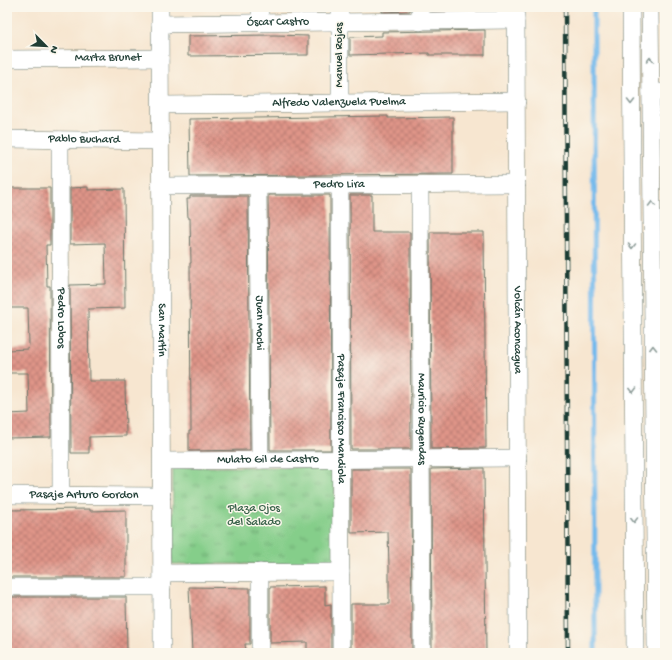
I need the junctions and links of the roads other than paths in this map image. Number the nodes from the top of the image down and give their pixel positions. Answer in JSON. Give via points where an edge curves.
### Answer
{"nodes":[{"id":1,"x":160,"y":7,"type":"edge"},
{"id":2,"x":631,"y":7,"type":"edge"},
{"id":3,"x":650,"y":7,"type":"edge"},
{"id":4,"x":420,"y":14,"type":"edge"},
{"id":5,"x":516,"y":14,"type":"edge"},
{"id":6,"x":260,"y":15,"type":"edge"},
{"id":7,"x":340,"y":15,"type":"edge"},
{"id":8,"x":160,"y":24,"type":"junction"},
{"id":9,"x":160,"y":58,"type":"junction"},
{"id":10,"x":7,"y":59,"type":"edge"},
{"id":11,"x":658,"y":92,"type":"edge"},
{"id":12,"x":517,"y":101,"type":"junction"},
{"id":13,"x":340,"y":103,"type":"junction"},
{"id":14,"x":161,"y":105,"type":"junction"},
{"id":15,"x":7,"y":140,"type":"edge"},
{"id":16,"x":60,"y":140,"type":"junction"},
{"id":17,"x":161,"y":141,"type":"junction"},
{"id":18,"x":517,"y":184,"type":"junction"},
{"id":19,"x":340,"y":185,"type":"junction"},
{"id":20,"x":420,"y":185,"type":"junction"},
{"id":21,"x":161,"y":186,"type":"junction"},
{"id":22,"x":258,"y":186,"type":"junction"},
{"id":23,"x":658,"y":232,"type":"edge"},
{"id":24,"x":659,"y":376,"type":"edge"},
{"id":25,"x":518,"y":458,"type":"junction"},
{"id":26,"x":341,"y":459,"type":"junction"},
{"id":27,"x":422,"y":459,"type":"junction"},
{"id":28,"x":260,"y":460,"type":"junction"},
{"id":29,"x":162,"y":461,"type":"junction"},
{"id":30,"x":7,"y":496,"type":"edge"},
{"id":31,"x":61,"y":496,"type":"junction"},
{"id":32,"x":162,"y":496,"type":"junction"},
{"id":33,"x":260,"y":572,"type":"junction"},
{"id":34,"x":341,"y":572,"type":"junction"},
{"id":35,"x":162,"y":580,"type":"junction"},
{"id":36,"x":7,"y":587,"type":"edge"},
{"id":37,"x":162,"y":653,"type":"edge"},
{"id":38,"x":260,"y":653,"type":"edge"},
{"id":39,"x":342,"y":653,"type":"edge"},
{"id":40,"x":422,"y":653,"type":"edge"},
{"id":41,"x":518,"y":653,"type":"edge"},
{"id":42,"x":635,"y":653,"type":"edge"},
{"id":43,"x":656,"y":653,"type":"edge"}],
"edges":[{"from":1,"to":8,"type":"street","name":"San Martín"},
{"from":2,"to":42,"type":"street","one_way":true},
{"from":11,"to":3,"type":"street","one_way":true},
{"from":4,"to":5,"type":"street","name":"Óscar Castro"},
{"from":4,"to":7,"type":"street","name":"Óscar Castro"},
{"from":5,"to":12,"type":"street","name":"Volcán Aconcagua"},
{"from":6,"to":7,"type":"street","name":"Óscar Castro"},
{"from":6,"to":8,"type":"street","name":"Óscar Castro"},
{"from":7,"to":13,"type":"street","name":"Manuel Rojas"},
{"from":8,"to":9,"type":"street","name":"San Martín"},
{"from":9,"to":10,"type":"street","name":"Marta Brunet"},
{"from":9,"to":14,"type":"street","name":"San Martín"},
{"from":23,"to":11,"type":"street","one_way":true},
{"from":12,"to":13,"type":"street","name":"Alfredo Valenzuela Puelma"},
{"from":12,"to":18,"type":"street","name":"Volcán Aconcagua"},
{"from":13,"to":14,"type":"street","name":"Alfredo Valenzuela Puelma"},
{"from":14,"to":17,"type":"street","name":"San Martín"},
{"from":15,"to":16,"type":"street","name":"Pablo Buchard"},
{"from":16,"to":17,"type":"street","name":"Pablo Buchard"},
{"from":16,"to":31,"type":"street","name":"Pedro Lobos"},
{"from":17,"to":21,"type":"street","name":"San Martín"},
{"from":18,"to":20,"type":"street","name":"Pedro Lira"},
{"from":18,"to":25,"type":"street","name":"Volcán Aconcagua"},
{"from":19,"to":20,"type":"street","name":"Pedro Lira"},
{"from":19,"to":22,"type":"street","name":"Pedro Lira"},
{"from":19,"to":26,"type":"street","name":"Pasaje Francisco Mandiola"},
{"from":20,"to":27,"type":"street","name":"Mauricio Rugendas"},
{"from":21,"to":22,"type":"street","name":"Pedro Lira"},
{"from":21,"to":29,"type":"street","name":"San Martín"},
{"from":22,"to":28,"type":"street","name":"Juan Mochi"},
{"from":24,"to":23,"type":"street","one_way":true},
{"from":24,"to":43,"type":"street"},
{"from":25,"to":27,"type":"street","name":"Mulato Gil de Castro"},
{"from":25,"to":41,"type":"street","name":"Volcán Aconcagua"},
{"from":26,"to":27,"type":"street","name":"Mulato Gil de Castro"},
{"from":26,"to":28,"type":"street","name":"Mulato Gil de Castro"},
{"from":26,"to":34,"type":"street","name":"Pasaje Francisco Mandiola"},
{"from":27,"to":40,"type":"street","name":"Mauricio Rugendas"},
{"from":28,"to":29,"type":"street","name":"Mulato Gil de Castro"},
{"from":29,"to":32,"type":"street","name":"San Martín"},
{"from":30,"to":31,"type":"street","name":"Pasaje Arturo Gordon"},
{"from":31,"to":32,"type":"street","name":"Pasaje Arturo Gordon"},
{"from":32,"to":35,"type":"street","name":"San Martín"},
{"from":33,"to":34,"type":"street"},
{"from":33,"to":35,"type":"street"},
{"from":33,"to":38,"type":"street"},
{"from":34,"to":39,"type":"street","name":"Pasaje Francisco Mandiola"},
{"from":35,"to":36,"type":"street"},
{"from":35,"to":37,"type":"street","name":"San Martín"}]}
